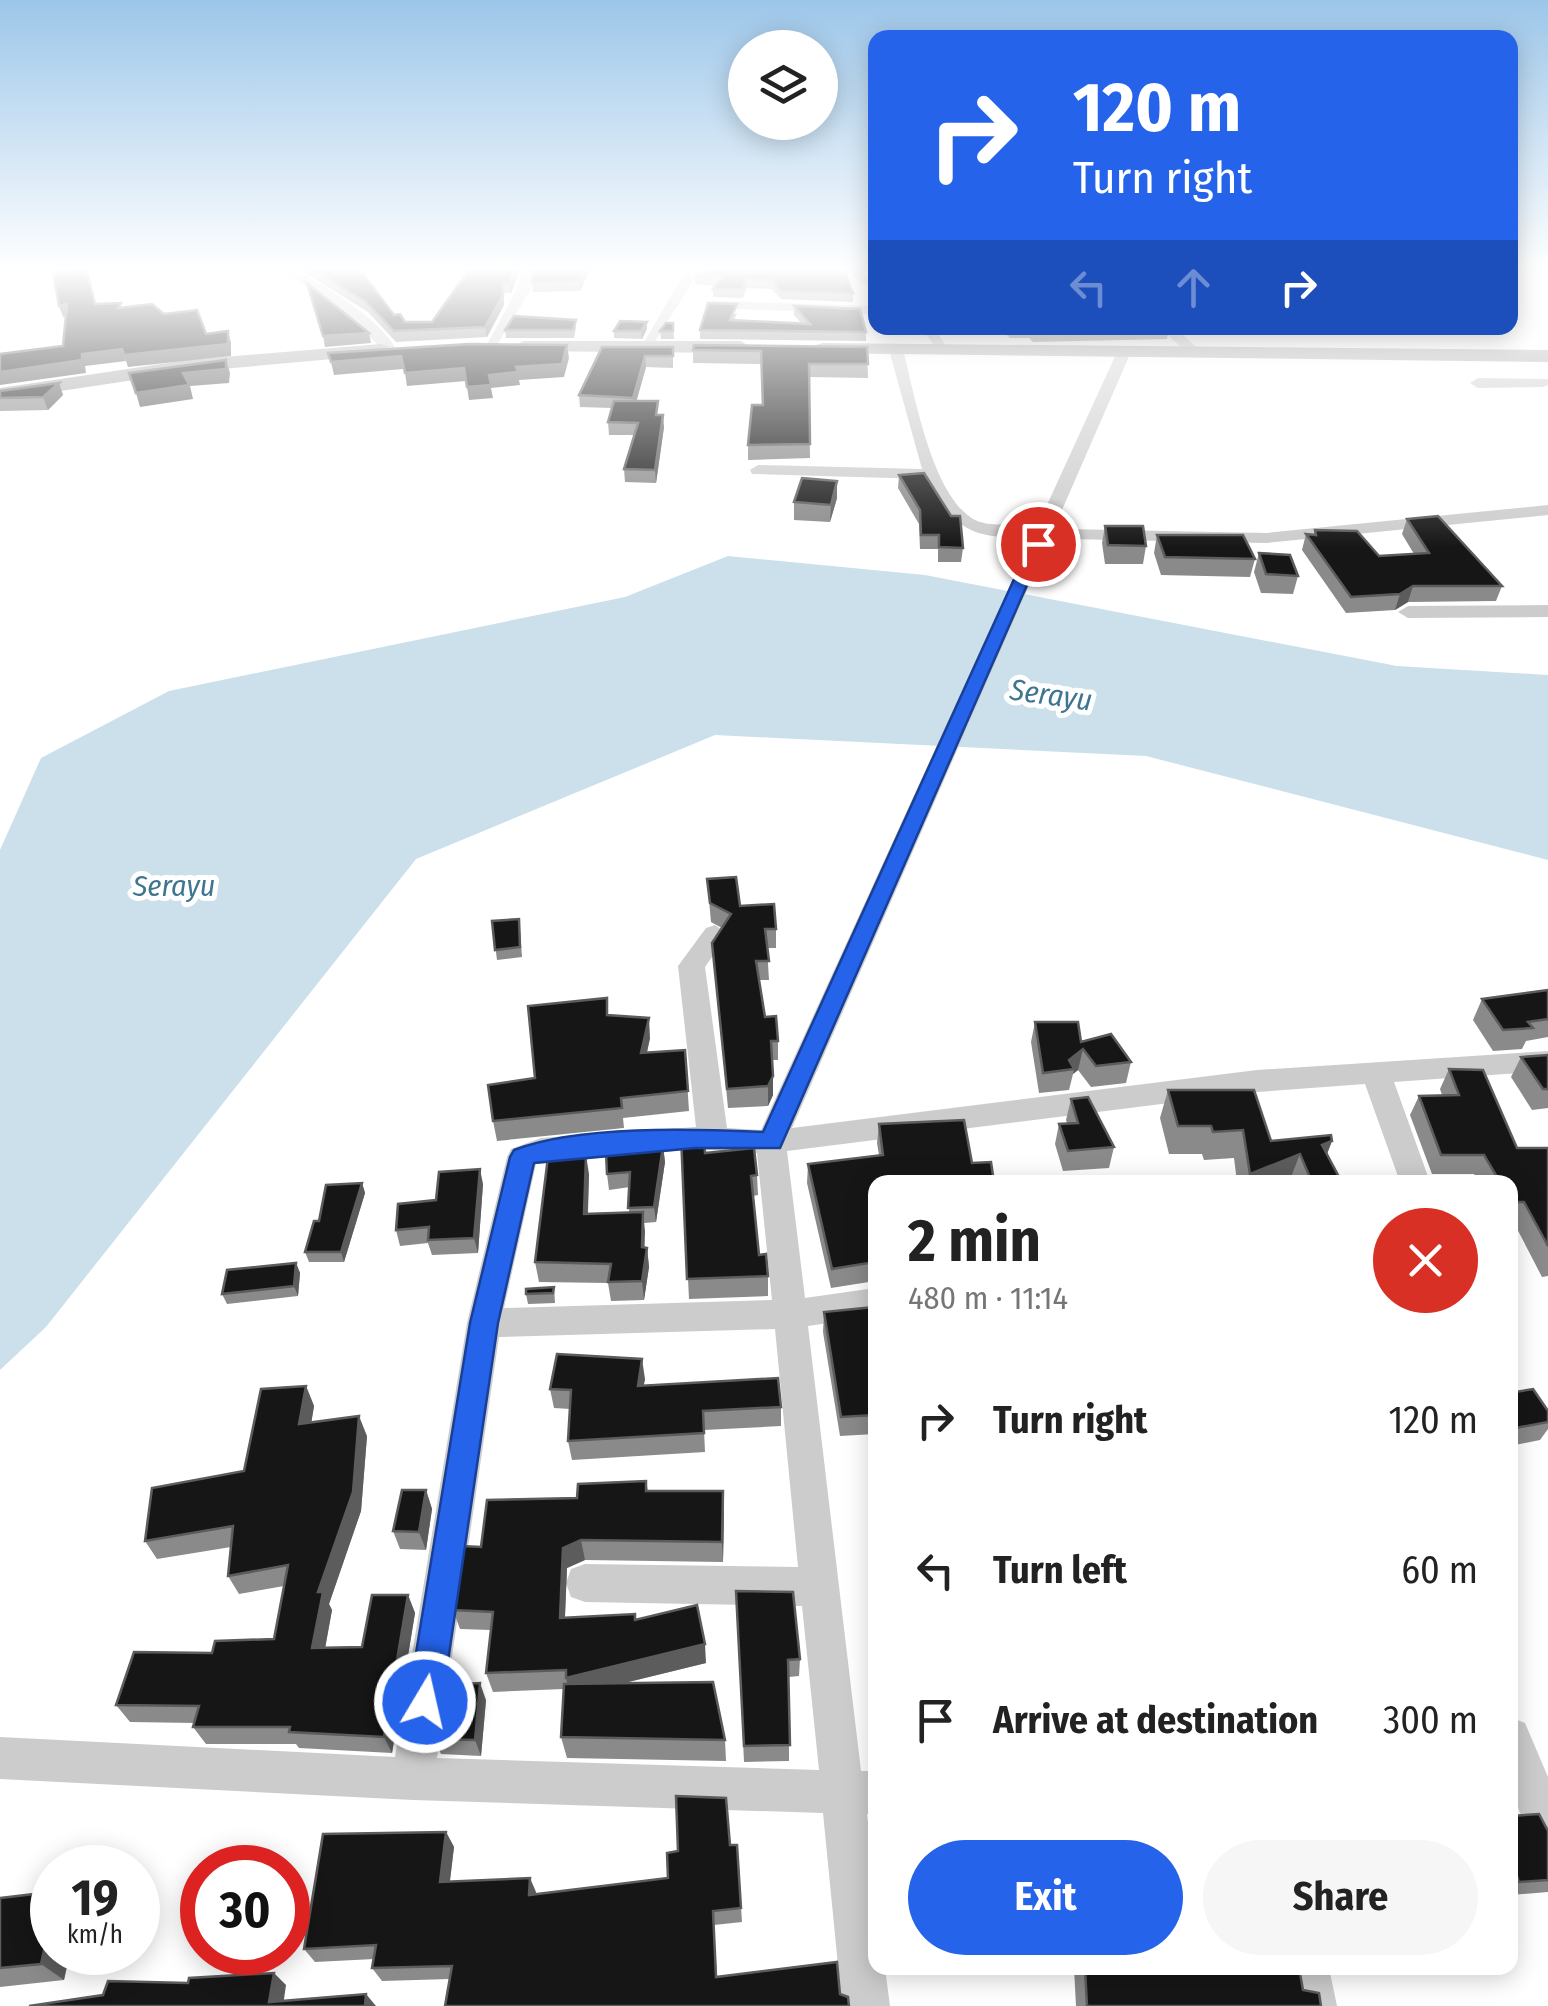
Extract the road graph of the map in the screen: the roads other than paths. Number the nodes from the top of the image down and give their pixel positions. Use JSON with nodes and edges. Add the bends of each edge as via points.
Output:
{"nodes":[{"id":1,"x":305,"y":361,"type":"edge"},
{"id":2,"x":899,"y":361,"type":"edge"},
{"id":3,"x":1120,"y":361,"type":"edge"},
{"id":4,"x":1519,"y":361,"type":"edge"},
{"id":5,"x":1478,"y":383,"type":"dead end"},
{"id":6,"x":1546,"y":384,"type":"edge"},
{"id":7,"x":0,"y":394,"type":"edge"},
{"id":8,"x":758,"y":470,"type":"dead end"},
{"id":9,"x":929,"y":474,"type":"junction"},
{"id":10,"x":1548,"y":510,"type":"edge"},
{"id":11,"x":1523,"y":512,"type":"junction"},
{"id":12,"x":1438,"y":521,"type":"junction"},
{"id":13,"x":1028,"y":530,"type":"dead end"},
{"id":14,"x":1066,"y":534,"type":"dead end"},
{"id":15,"x":1546,"y":536,"type":"dead end"},
{"id":16,"x":1462,"y":546,"type":"edge"},
{"id":17,"x":1498,"y":585,"type":"edge"},
{"id":18,"x":1522,"y":611,"type":"junction"},
{"id":19,"x":1408,"y":612,"type":"dead end"},
{"id":20,"x":1548,"y":612,"type":"edge"},
{"id":21,"x":715,"y":934,"type":"edge"},
{"id":22,"x":1548,"y":1061,"type":"edge"},
{"id":23,"x":1376,"y":1073,"type":"junction"},
{"id":24,"x":713,"y":1139,"type":"junction"},
{"id":25,"x":771,"y":1142,"type":"junction"},
{"id":26,"x":1412,"y":1175,"type":"edge"},
{"id":27,"x":868,"y":1303,"type":"edge"},
{"id":28,"x":789,"y":1314,"type":"junction"},
{"id":29,"x":484,"y":1323,"type":"junction"},
{"id":30,"x":584,"y":1583,"type":"dead end"},
{"id":31,"x":820,"y":1587,"type":"junction"},
{"id":32,"x":0,"y":1758,"type":"edge"},
{"id":33,"x":1518,"y":1759,"type":"edge"},
{"id":34,"x":413,"y":1779,"type":"junction"},
{"id":35,"x":859,"y":1793,"type":"edge"},
{"id":36,"x":1536,"y":1806,"type":"edge"},
{"id":37,"x":1307,"y":1975,"type":"edge"},
{"id":38,"x":866,"y":2006,"type":"edge"},
{"id":39,"x":1314,"y":2006,"type":"edge"}],
"edges":[{"from":1,"to":7,"type":"main road"},
{"from":2,"to":9,"type":"street"},
{"from":3,"to":25,"type":"street"},
{"from":4,"to":6,"type":"street"},
{"from":5,"to":6,"type":"street"},
{"from":8,"to":9,"type":"street"},
{"from":9,"to":13,"type":"street","via":[[949,507],[971,526]]},
{"from":10,"to":11,"type":"street"},
{"from":11,"to":12,"type":"street"},
{"from":11,"to":15,"type":"street"},
{"from":12,"to":14,"type":"street","via":[[1266,538]]},
{"from":12,"to":16,"type":"street"},
{"from":17,"to":18,"type":"street"},
{"from":18,"to":19,"type":"street"},
{"from":18,"to":20,"type":"street"},
{"from":21,"to":24,"type":"street","via":[[692,966]]},
{"from":22,"to":23,"type":"street"},
{"from":23,"to":25,"type":"street","via":[[1257,1081]]},
{"from":23,"to":26,"type":"street"},
{"from":24,"to":25,"type":"street"},
{"from":24,"to":29,"type":"street","via":[[541,1150],[522,1157]]},
{"from":25,"to":28,"type":"street"},
{"from":27,"to":28,"type":"street"},
{"from":28,"to":29,"type":"street"},
{"from":28,"to":31,"type":"street"},
{"from":29,"to":34,"type":"street"},
{"from":30,"to":31,"type":"street"},
{"from":31,"to":35,"type":"street"},
{"from":32,"to":34,"type":"street"},
{"from":33,"to":36,"type":"street"},
{"from":34,"to":35,"type":"street"},
{"from":35,"to":38,"type":"street"},
{"from":37,"to":39,"type":"street"}]}
